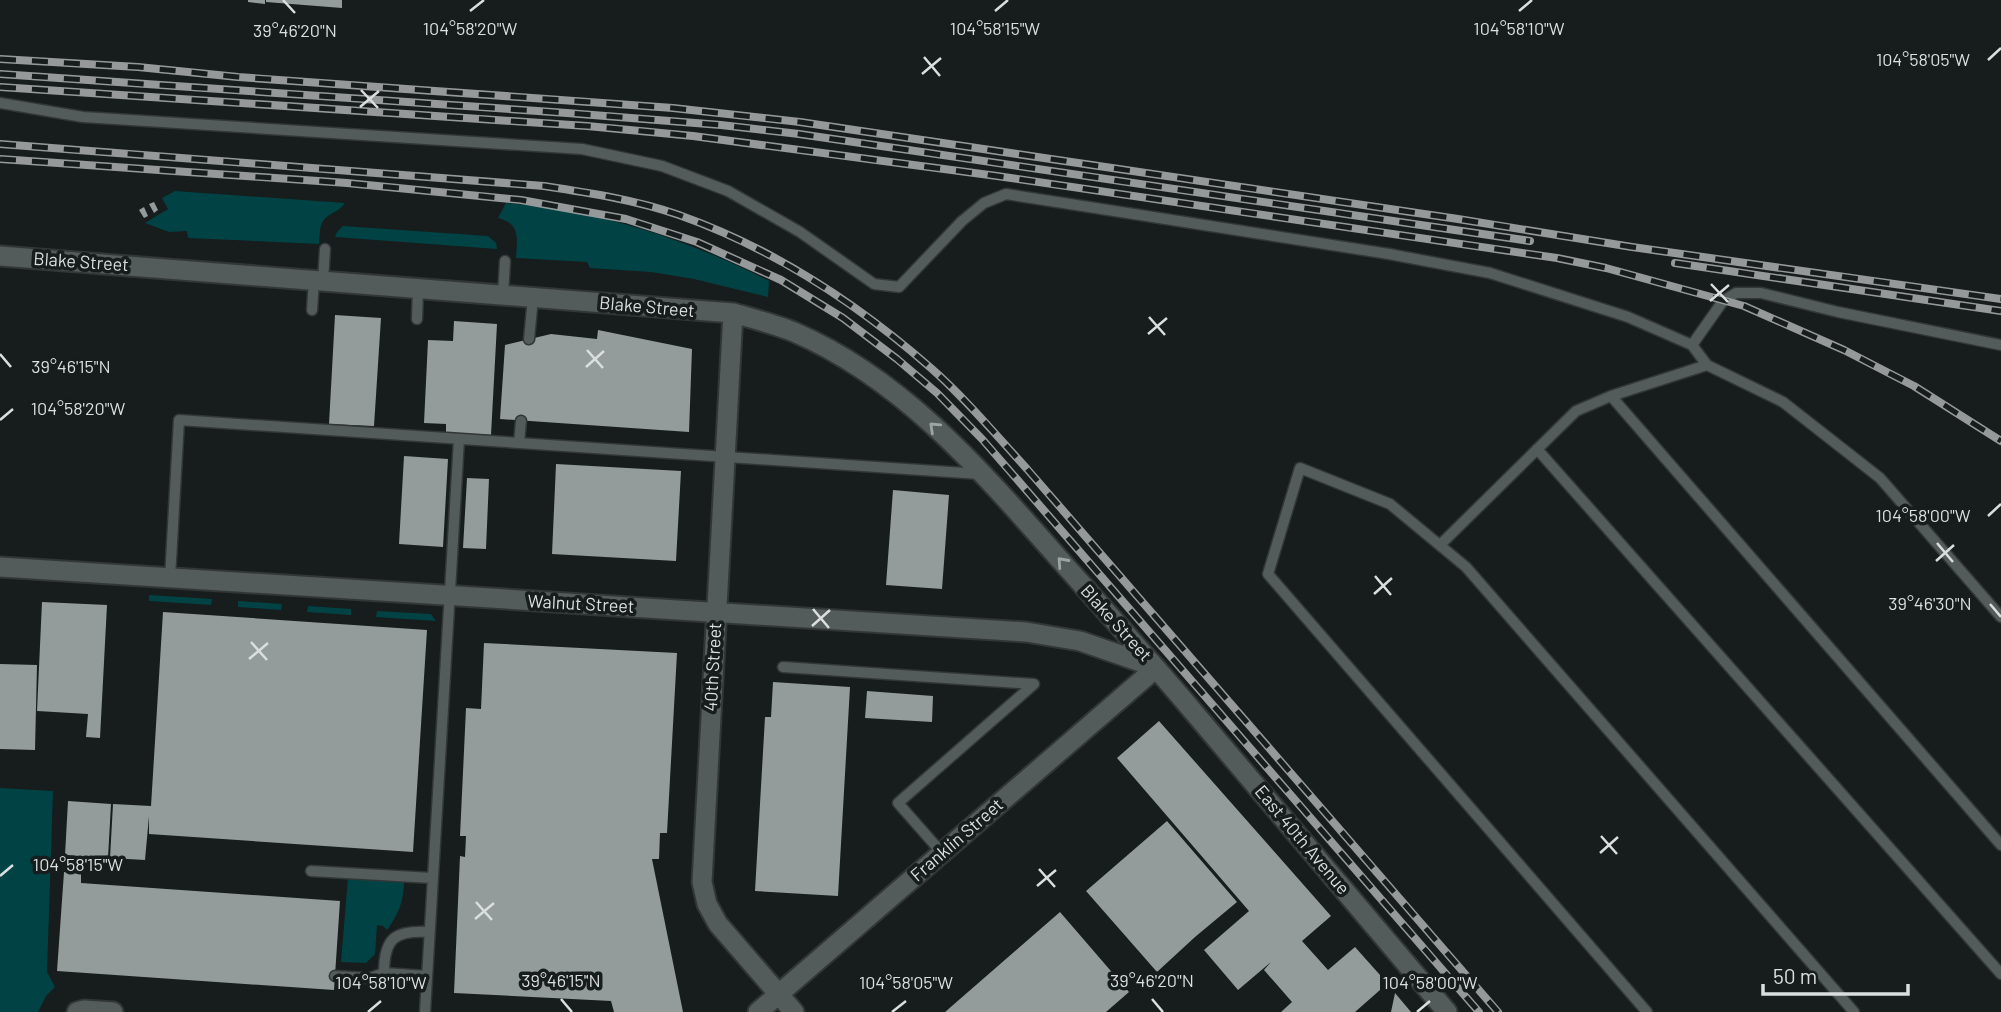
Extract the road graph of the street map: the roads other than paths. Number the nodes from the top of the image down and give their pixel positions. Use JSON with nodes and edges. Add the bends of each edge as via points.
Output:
{"nodes":[{"id":1,"x":0,"y":103,"type":"edge"},
{"id":2,"x":325,"y":249,"type":"dead end"},
{"id":3,"x":0,"y":256,"type":"edge"},
{"id":4,"x":505,"y":261,"type":"dead end"},
{"id":5,"x":319,"y":280,"type":"junction"},
{"id":6,"x":418,"y":288,"type":"junction"},
{"id":7,"x":503,"y":295,"type":"junction"},
{"id":8,"x":533,"y":298,"type":"junction"},
{"id":9,"x":313,"y":310,"type":"dead end"},
{"id":10,"x":733,"y":313,"type":"junction"},
{"id":11,"x":417,"y":319,"type":"dead end"},
{"id":12,"x":529,"y":339,"type":"dead end"},
{"id":13,"x":1692,"y":345,"type":"junction"},
{"id":14,"x":2001,"y":345,"type":"edge"},
{"id":15,"x":1707,"y":365,"type":"junction"},
{"id":16,"x":1611,"y":396,"type":"junction"},
{"id":17,"x":521,"y":421,"type":"dead end"},
{"id":18,"x":459,"y":439,"type":"junction"},
{"id":19,"x":519,"y":443,"type":"junction"},
{"id":20,"x":1537,"y":449,"type":"junction"},
{"id":21,"x":725,"y":457,"type":"junction"},
{"id":22,"x":984,"y":474,"type":"junction"},
{"id":23,"x":1440,"y":545,"type":"junction"},
{"id":24,"x":0,"y":568,"type":"edge"},
{"id":25,"x":170,"y":579,"type":"junction"},
{"id":26,"x":449,"y":596,"type":"junction"},
{"id":27,"x":716,"y":613,"type":"junction"},
{"id":28,"x":2001,"y":617,"type":"edge"},
{"id":29,"x":783,"y":667,"type":"dead end"},
{"id":30,"x":1156,"y":668,"type":"junction"},
{"id":31,"x":2001,"y":845,"type":"edge"},
{"id":32,"x":942,"y":853,"type":"junction"},
{"id":33,"x":311,"y":872,"type":"dead end"},
{"id":34,"x":432,"y":878,"type":"junction"},
{"id":35,"x":429,"y":932,"type":"junction"},
{"id":36,"x":384,"y":973,"type":"junction"},
{"id":37,"x":2001,"y":974,"type":"edge"},
{"id":38,"x":335,"y":976,"type":"dead end"},
{"id":39,"x":427,"y":976,"type":"junction"},
{"id":40,"x":778,"y":994,"type":"junction"},
{"id":41,"x":78,"y":1012,"type":"edge"},
{"id":42,"x":113,"y":1012,"type":"edge"},
{"id":43,"x":425,"y":1012,"type":"edge"},
{"id":44,"x":758,"y":1012,"type":"edge"},
{"id":45,"x":794,"y":1012,"type":"edge"},
{"id":46,"x":1447,"y":1012,"type":"edge"},
{"id":47,"x":1647,"y":1012,"type":"edge"},
{"id":48,"x":1854,"y":1012,"type":"edge"}],
"edges":[{"from":1,"to":13,"type":"lane","via":[[83,117],[582,149],[662,166],[728,191],[800,232],[874,284],[899,287],[962,221],[984,203],[1006,194],[1490,273],[1628,317]]},
{"from":2,"to":5,"type":"lane"},
{"from":3,"to":5,"type":"street","name":"Blake Street"},
{"from":4,"to":7,"type":"lane"},
{"from":5,"to":6,"type":"street","name":"Blake Street"},
{"from":5,"to":9,"type":"lane"},
{"from":6,"to":7,"type":"street","name":"Blake Street"},
{"from":6,"to":11,"type":"lane"},
{"from":7,"to":8,"type":"street","name":"Blake Street"},
{"from":8,"to":10,"type":"street","name":"Blake Street"},
{"from":8,"to":12,"type":"lane"},
{"from":10,"to":21,"type":"street","name":"40th Street"},
{"from":22,"to":10,"type":"street","name":"Blake Street","one_way":true,"via":[[906,402],[859,368],[794,332]]},
{"from":13,"to":14,"type":"lane","via":[[1723,301],[1736,293],[1761,293]]},
{"from":13,"to":15,"type":"lane"},
{"from":15,"to":16,"type":"lane"},
{"from":15,"to":28,"type":"lane","via":[[1783,402],[1880,478]]},
{"from":16,"to":20,"type":"lane","via":[[1576,411]]},
{"from":16,"to":31,"type":"lane"},
{"from":17,"to":19,"type":"lane"},
{"from":18,"to":19,"type":"lane"},
{"from":18,"to":25,"type":"lane","via":[[179,420]]},
{"from":18,"to":26,"type":"lane"},
{"from":19,"to":21,"type":"lane"},
{"from":20,"to":23,"type":"lane"},
{"from":20,"to":37,"type":"lane"},
{"from":21,"to":22,"type":"lane"},
{"from":21,"to":27,"type":"street","name":"40th Street"},
{"from":30,"to":22,"type":"street","name":"Blake Street","one_way":true},
{"from":23,"to":47,"type":"lane","via":[[1390,504],[1300,468],[1268,573]]},
{"from":23,"to":48,"type":"lane","via":[[1466,567]]},
{"from":24,"to":25,"type":"street","name":"Walnut Street"},
{"from":25,"to":26,"type":"street","name":"Walnut Street"},
{"from":26,"to":27,"type":"street","name":"Walnut Street"},
{"from":26,"to":34,"type":"lane"},
{"from":27,"to":30,"type":"street","name":"Walnut Street","via":[[1026,632],[1080,640]]},
{"from":27,"to":40,"type":"street","name":"40th Street","via":[[702,882],[718,924]]},
{"from":29,"to":32,"type":"lane","via":[[1034,684],[898,803]]},
{"from":30,"to":32,"type":"street","name":"Franklin Street"},
{"from":30,"to":46,"type":"street","name":"East 40th Avenue"},
{"from":32,"to":40,"type":"street","name":"Franklin Street"},
{"from":33,"to":34,"type":"lane"},
{"from":34,"to":35,"type":"lane"},
{"from":35,"to":36,"type":"lane","via":[[401,934],[389,942]]},
{"from":35,"to":39,"type":"lane"},
{"from":36,"to":38,"type":"lane","via":[[370,978]]},
{"from":36,"to":39,"type":"lane"},
{"from":39,"to":43,"type":"lane"},
{"from":40,"to":44,"type":"street","name":"Franklin Street"},
{"from":40,"to":45,"type":"street","name":"40th Street"},
{"from":41,"to":42,"type":"street"}]}
